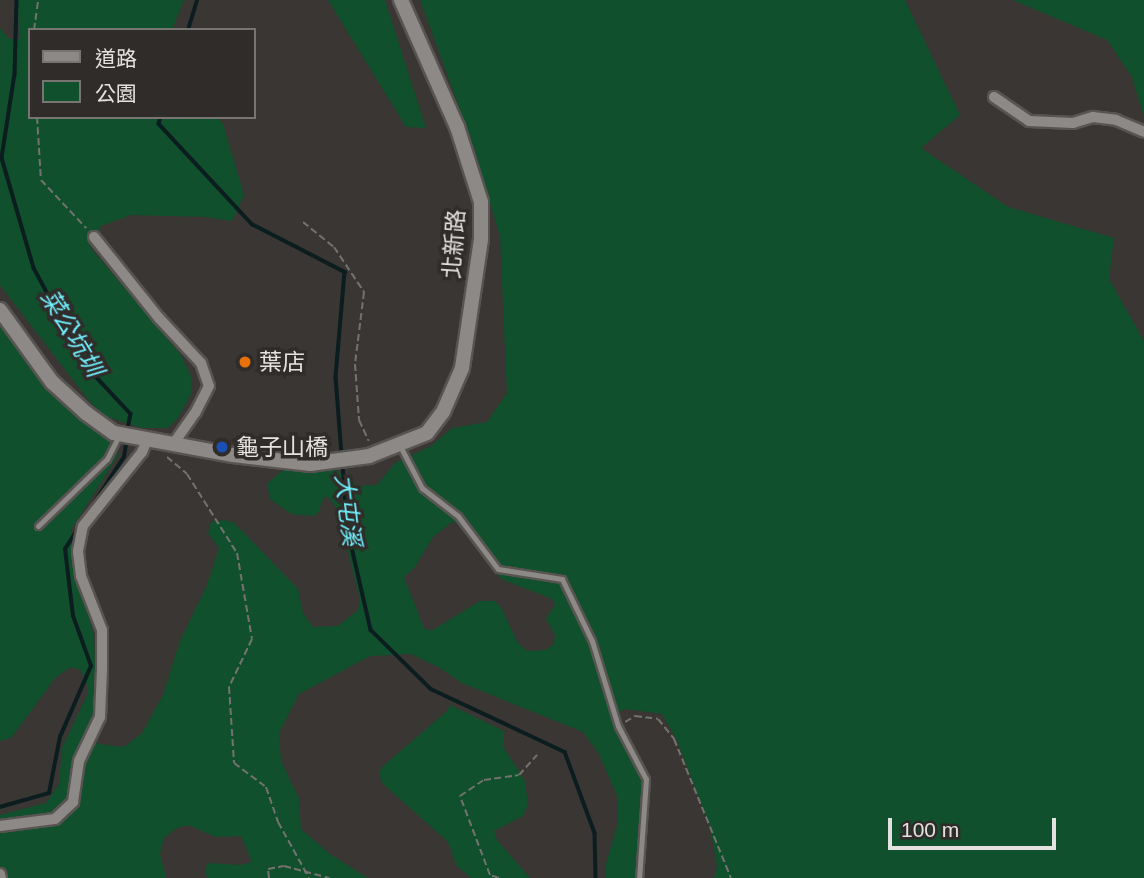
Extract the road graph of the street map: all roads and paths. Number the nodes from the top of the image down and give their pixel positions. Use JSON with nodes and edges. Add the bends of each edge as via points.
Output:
{"nodes":[{"id":1,"x":38,"y":0,"type":"edge"},
{"id":2,"x":401,"y":0,"type":"edge"},
{"id":3,"x":34,"y":28,"type":"edge"},
{"id":4,"x":994,"y":97,"type":"dead end"},
{"id":5,"x":37,"y":119,"type":"edge"},
{"id":6,"x":1144,"y":132,"type":"edge"},
{"id":7,"x":303,"y":222,"type":"dead end"},
{"id":8,"x":94,"y":237,"type":"joint"},
{"id":9,"x":0,"y":310,"type":"edge"},
{"id":10,"x":118,"y":434,"type":"junction"},
{"id":11,"x":147,"y":440,"type":"junction"},
{"id":12,"x":380,"y":440,"type":"dead end"},
{"id":13,"x":399,"y":444,"type":"junction"},
{"id":14,"x":173,"y":445,"type":"junction"},
{"id":15,"x":38,"y":526,"type":"dead end"},
{"id":16,"x":618,"y":726,"type":"junction"},
{"id":17,"x":537,"y":755,"type":"dead end"},
{"id":18,"x":0,"y":826,"type":"edge"},
{"id":19,"x":269,"y":878,"type":"edge"},
{"id":20,"x":309,"y":878,"type":"edge"},
{"id":21,"x":329,"y":878,"type":"edge"},
{"id":22,"x":499,"y":878,"type":"edge"},
{"id":23,"x":639,"y":878,"type":"edge"},
{"id":24,"x":731,"y":878,"type":"edge"}],
"edges":[{"from":1,"to":3,"type":"path"},
{"from":2,"to":13,"type":"main road","name":"北新路","via":[[457,127],[481,202],[481,239],[462,368],[443,412],[427,433]]},
{"from":4,"to":6,"type":"street","via":[[1029,121],[1073,123],[1093,117],[1116,120]]},
{"from":5,"to":8,"type":"path","via":[[41,180]]},
{"from":7,"to":12,"type":"path","via":[[334,247],[364,292],[355,364],[359,420],[369,441]]},
{"from":8,"to":14,"type":"street","via":[[201,362],[209,386]]},
{"from":9,"to":10,"type":"main road","via":[[52,382]]},
{"from":10,"to":11,"type":"main road"},
{"from":10,"to":15,"type":"lane","via":[[107,459]]},
{"from":11,"to":14,"type":"main road"},
{"from":11,"to":18,"type":"street","via":[[83,526],[78,551],[81,576],[102,630],[102,669],[100,717],[79,761],[73,802],[55,819]]},
{"from":11,"to":20,"type":"path","via":[[187,474],[237,553],[252,639],[229,687],[234,763],[266,787],[278,822]]},
{"from":13,"to":14,"type":"main road","name":"北新路","via":[[369,456],[310,464]]},
{"from":13,"to":16,"type":"lane","via":[[422,488],[458,516],[498,569],[562,579],[592,641]]},
{"from":16,"to":23,"type":"lane","via":[[646,779]]},
{"from":16,"to":24,"type":"path","via":[[635,716],[658,719],[674,739]]},
{"from":17,"to":22,"type":"path","via":[[519,775],[484,780],[460,796],[490,875]]},
{"from":19,"to":21,"type":"path","via":[[268,869],[284,866]]}]}
